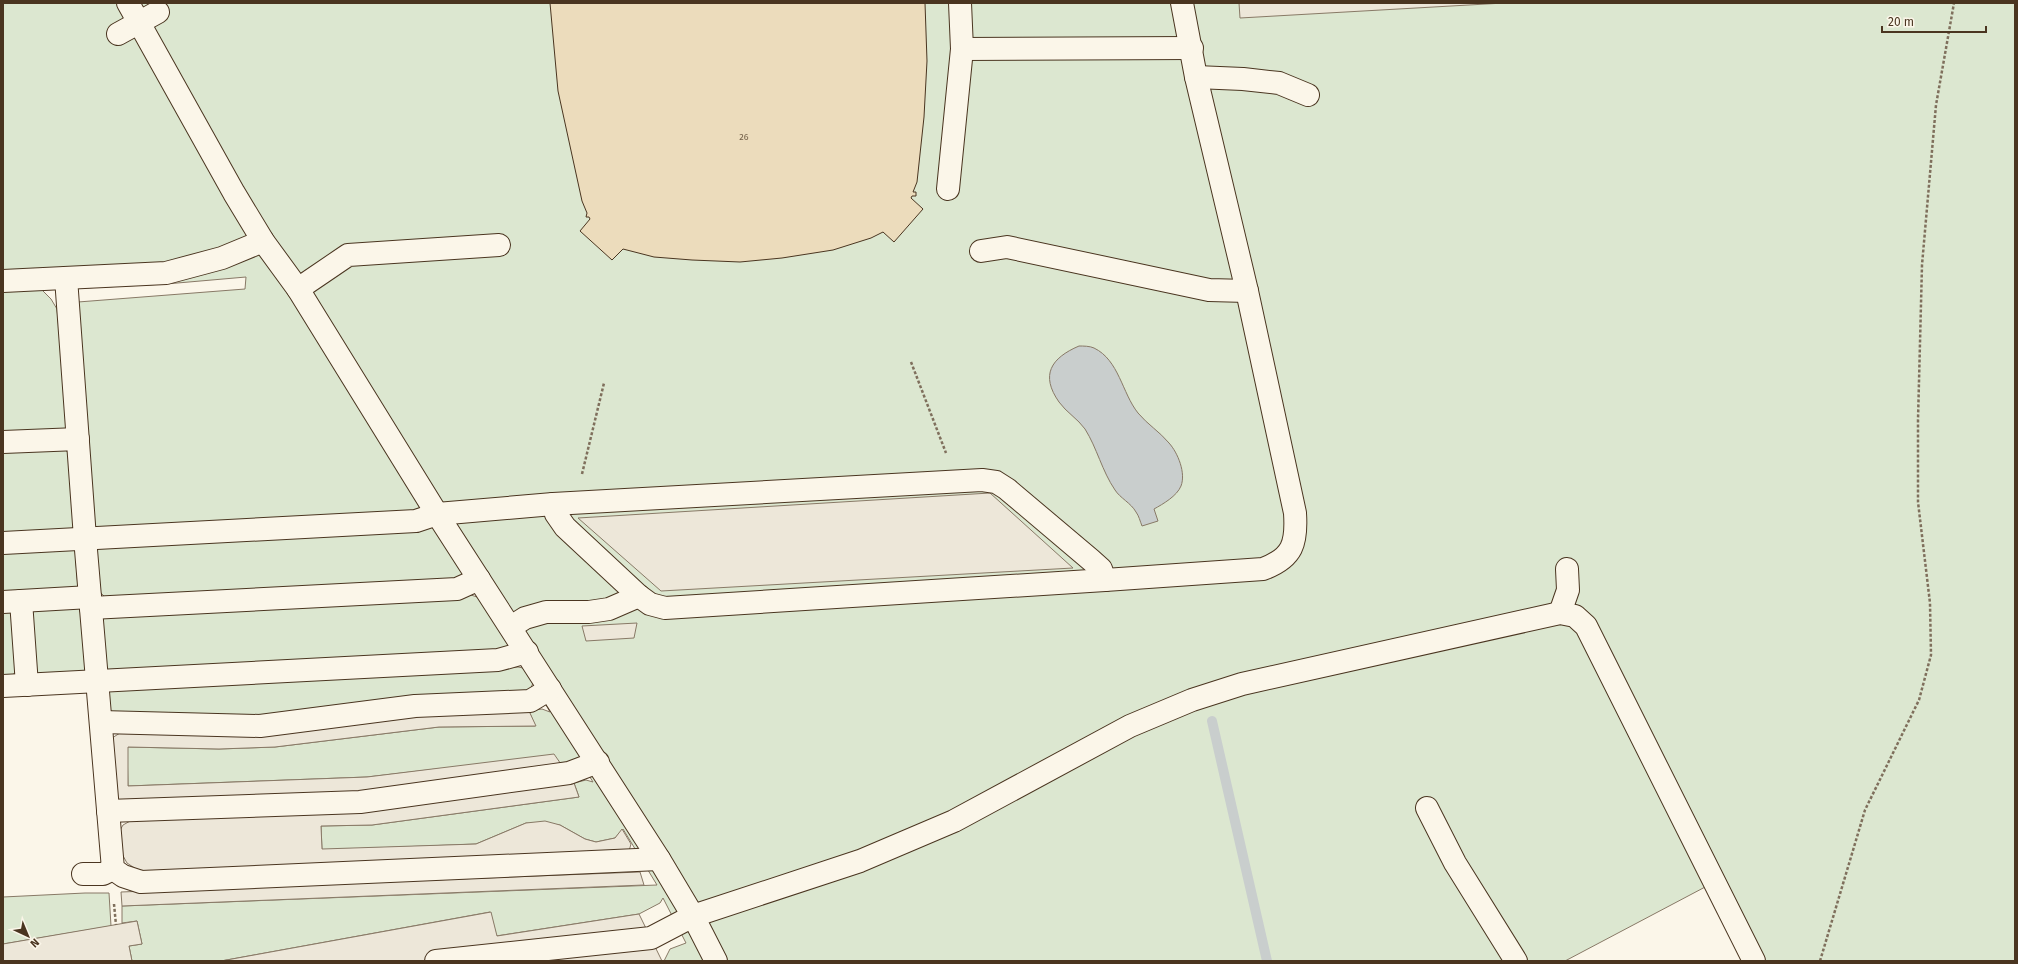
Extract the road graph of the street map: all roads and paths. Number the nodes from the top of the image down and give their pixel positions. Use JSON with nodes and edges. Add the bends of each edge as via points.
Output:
{"nodes":[{"id":1,"x":128,"y":3,"type":"edge"},
{"id":2,"x":960,"y":3,"type":"edge"},
{"id":3,"x":1182,"y":3,"type":"edge"},
{"id":4,"x":1954,"y":3,"type":"edge"},
{"id":5,"x":158,"y":12,"type":"dead end"},
{"id":6,"x":139,"y":22,"type":"junction"},
{"id":7,"x":118,"y":34,"type":"dead end"},
{"id":8,"x":962,"y":48,"type":"junction"},
{"id":9,"x":1192,"y":48,"type":"junction"},
{"id":10,"x":1196,"y":77,"type":"junction"},
{"id":11,"x":1308,"y":95,"type":"dead end"},
{"id":12,"x":948,"y":189,"type":"dead end"},
{"id":13,"x":263,"y":241,"type":"junction"},
{"id":14,"x":499,"y":245,"type":"dead end"},
{"id":15,"x":981,"y":250,"type":"dead end"},
{"id":16,"x":66,"y":278,"type":"junction"},
{"id":17,"x":3,"y":281,"type":"edge"},
{"id":18,"x":298,"y":289,"type":"junction"},
{"id":19,"x":1247,"y":291,"type":"junction"},
{"id":20,"x":911,"y":362,"type":"dead end"},
{"id":21,"x":604,"y":383,"type":"dead end"},
{"id":22,"x":78,"y":438,"type":"junction"},
{"id":23,"x":3,"y":442,"type":"edge"},
{"id":24,"x":947,"y":456,"type":"dead end"},
{"id":25,"x":582,"y":476,"type":"dead end"},
{"id":26,"x":553,"y":504,"type":"junction"},
{"id":27,"x":437,"y":514,"type":"junction"},
{"id":28,"x":85,"y":538,"type":"junction"},
{"id":29,"x":3,"y":543,"type":"edge"},
{"id":30,"x":1566,"y":569,"type":"dead end"},
{"id":31,"x":479,"y":579,"type":"junction"},
{"id":32,"x":1105,"y":580,"type":"junction"},
{"id":33,"x":639,"y":596,"type":"junction"},
{"id":34,"x":12,"y":601,"type":"edge"},
{"id":35,"x":90,"y":603,"type":"junction"},
{"id":36,"x":1560,"y":613,"type":"junction"},
{"id":37,"x":510,"y":627,"type":"junction"},
{"id":38,"x":527,"y":652,"type":"junction"},
{"id":39,"x":97,"y":681,"type":"junction"},
{"id":40,"x":27,"y":685,"type":"junction"},
{"id":41,"x":3,"y":686,"type":"edge"},
{"id":42,"x":550,"y":689,"type":"junction"},
{"id":43,"x":101,"y":722,"type":"junction"},
{"id":44,"x":598,"y":762,"type":"junction"},
{"id":45,"x":1427,"y":808,"type":"dead end"},
{"id":46,"x":108,"y":811,"type":"junction"},
{"id":47,"x":659,"y":859,"type":"junction"},
{"id":48,"x":113,"y":869,"type":"junction"},
{"id":49,"x":83,"y":874,"type":"dead end"},
{"id":50,"x":693,"y":916,"type":"junction"},
{"id":51,"x":436,"y":961,"type":"edge"},
{"id":52,"x":716,"y":961,"type":"edge"},
{"id":53,"x":1516,"y":961,"type":"edge"},
{"id":54,"x":1754,"y":961,"type":"edge"},
{"id":55,"x":1820,"y":961,"type":"edge"}],
"edges":[{"from":1,"to":6,"type":"lane"},
{"from":2,"to":8,"type":"lane"},
{"from":3,"to":9,"type":"lane"},
{"from":4,"to":55,"type":"path","via":[[1936,105],[1922,265],[1918,502],[1930,603],[1931,655],[1919,700],[1865,810]]},
{"from":5,"to":6,"type":"lane"},
{"from":6,"to":7,"type":"lane"},
{"from":6,"to":13,"type":"lane"},
{"from":8,"to":9,"type":"lane"},
{"from":8,"to":12,"type":"lane"},
{"from":9,"to":10,"type":"lane"},
{"from":10,"to":11,"type":"lane","via":[[1279,83]]},
{"from":10,"to":19,"type":"lane"},
{"from":13,"to":16,"type":"lane","via":[[222,258],[166,273]]},
{"from":13,"to":18,"type":"lane"},
{"from":14,"to":18,"type":"lane","via":[[348,255]]},
{"from":15,"to":19,"type":"lane","via":[[1007,247],[1209,290]]},
{"from":16,"to":17,"type":"lane"},
{"from":16,"to":22,"type":"lane"},
{"from":18,"to":27,"type":"lane"},
{"from":19,"to":32,"type":"lane","via":[[1295,513],[1296,538],[1291,549],[1285,558],[1263,569]]},
{"from":20,"to":24,"type":"path"},
{"from":21,"to":25,"type":"path"},
{"from":22,"to":23,"type":"lane"},
{"from":22,"to":28,"type":"lane"},
{"from":26,"to":27,"type":"lane"},
{"from":26,"to":32,"type":"lane","via":[[982,480],[996,482],[1007,489],[1091,560],[1100,569]]},
{"from":26,"to":33,"type":"lane","via":[[565,527]]},
{"from":27,"to":28,"type":"lane","via":[[416,521]]},
{"from":27,"to":31,"type":"lane"},
{"from":28,"to":29,"type":"lane"},
{"from":28,"to":35,"type":"lane"},
{"from":30,"to":36,"type":"lane","via":[[1568,590]]},
{"from":31,"to":35,"type":"lane","via":[[457,589]]},
{"from":31,"to":37,"type":"lane"},
{"from":32,"to":33,"type":"lane","via":[[664,608],[650,604]]},
{"from":33,"to":37,"type":"lane","via":[[609,609],[590,612],[546,612],[524,618]]},
{"from":34,"to":35,"type":"lane"},
{"from":34,"to":40,"type":"lane"},
{"from":35,"to":39,"type":"lane"},
{"from":36,"to":50,"type":"lane","via":[[1242,684],[1192,700],[1130,726],[954,821],[860,861]]},
{"from":36,"to":54,"type":"lane","via":[[1575,616],[1586,626]]},
{"from":37,"to":38,"type":"lane"},
{"from":38,"to":39,"type":"lane","via":[[498,660]]},
{"from":38,"to":42,"type":"lane"},
{"from":39,"to":40,"type":"lane"},
{"from":39,"to":43,"type":"lane"},
{"from":40,"to":41,"type":"lane"},
{"from":42,"to":43,"type":"lane","via":[[530,701],[415,706],[260,726]]},
{"from":42,"to":44,"type":"lane"},
{"from":43,"to":46,"type":"lane"},
{"from":44,"to":46,"type":"lane","via":[[569,774],[360,802]]},
{"from":44,"to":47,"type":"lane"},
{"from":45,"to":53,"type":"lane","via":[[1455,863]]},
{"from":46,"to":48,"type":"lane"},
{"from":47,"to":48,"type":"lane","via":[[141,882],[123,876]]},
{"from":47,"to":50,"type":"lane"},
{"from":48,"to":49,"type":"lane","via":[[103,874]]},
{"from":50,"to":51,"type":"lane","via":[[651,938]]},
{"from":50,"to":52,"type":"lane"}]}
